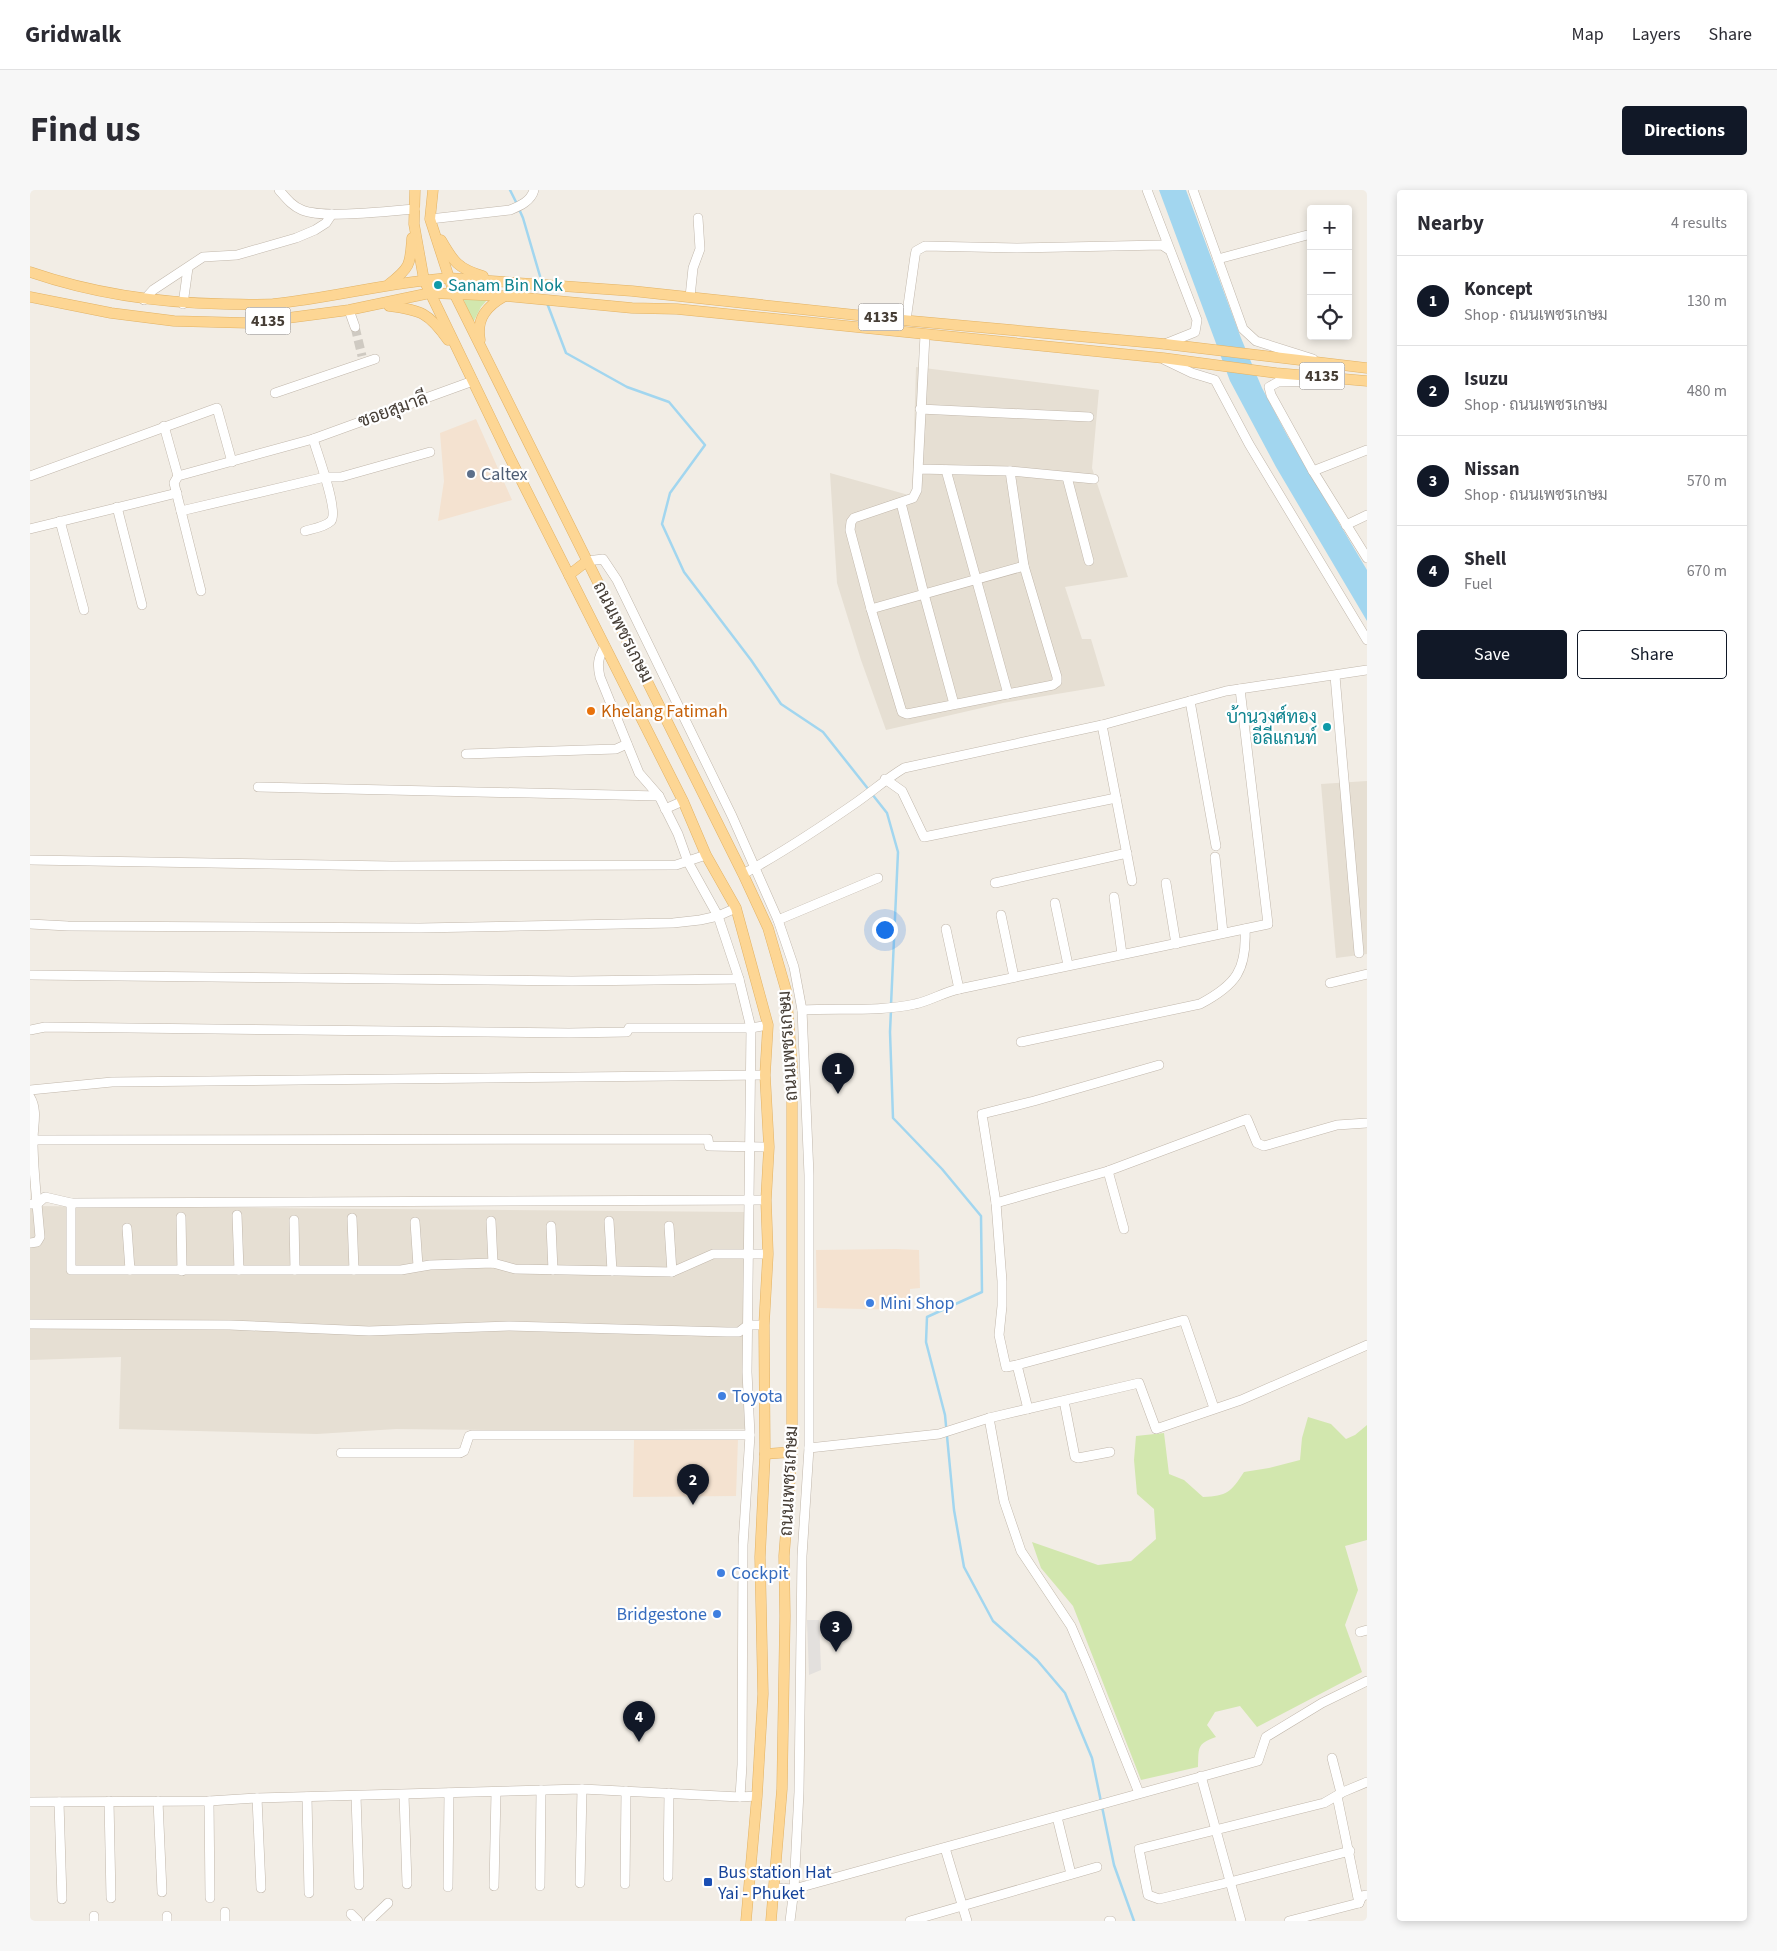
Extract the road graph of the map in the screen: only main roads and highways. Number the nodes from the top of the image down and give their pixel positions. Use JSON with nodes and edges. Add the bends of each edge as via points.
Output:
{"nodes":[{"id":1,"x":415,"y":190,"type":"edge"},
{"id":2,"x":432,"y":190,"type":"edge"},
{"id":3,"x":430,"y":219,"type":"junction"},
{"id":4,"x":414,"y":224,"type":"junction"},
{"id":5,"x":30,"y":272,"type":"edge"},
{"id":6,"x":449,"y":278,"type":"junction"},
{"id":7,"x":424,"y":280,"type":"junction"},
{"id":8,"x":503,"y":282,"type":"junction"},
{"id":9,"x":387,"y":286,"type":"junction"},
{"id":10,"x":430,"y":293,"type":"junction"},
{"id":11,"x":454,"y":293,"type":"junction"},
{"id":12,"x":505,"y":296,"type":"junction"},
{"id":13,"x":30,"y":297,"type":"edge"},
{"id":14,"x":380,"y":304,"type":"junction"},
{"id":15,"x":480,"y":346,"type":"junction"},
{"id":16,"x":462,"y":360,"type":"junction"},
{"id":17,"x":1367,"y":368,"type":"edge"},
{"id":18,"x":1362,"y":380,"type":"edge"},
{"id":19,"x":587,"y":560,"type":"junction"},
{"id":20,"x":569,"y":575,"type":"junction"},
{"id":21,"x":792,"y":1452,"type":"junction"},
{"id":22,"x":765,"y":1454,"type":"junction"},
{"id":23,"x":746,"y":1921,"type":"edge"},
{"id":24,"x":771,"y":1921,"type":"edge"}],
"edges":[{"from":1,"to":4,"type":"main road","name":"ถนนเพชรเกษม"},
{"from":2,"to":3,"type":"main road","name":"ถนนเพชรเกษม"},
{"from":3,"to":6,"type":"main road","name":"ถนนเพชรเกษม"},
{"from":3,"to":8,"type":"main road","via":[[454,261],[470,273]]},
{"from":4,"to":7,"type":"main road","name":"ถนนเพชรเกษม"},
{"from":4,"to":9,"type":"main road","via":[[410,264]]},
{"from":5,"to":9,"type":"main road","number":"4135","via":[[144,300],[183,304],[271,304]]},
{"from":6,"to":7,"type":"main road","number":"4135"},
{"from":6,"to":8,"type":"main road","number":"4135"},
{"from":6,"to":11,"type":"main road","name":"ถนนเพชรเกษม"},
{"from":7,"to":9,"type":"main road","number":"4135"},
{"from":7,"to":10,"type":"main road","name":"ถนนเพชรเกษม"},
{"from":8,"to":17,"type":"main road","number":"4135","via":[[690,297],[1165,344]]},
{"from":10,"to":11,"type":"main road","number":"4135"},
{"from":10,"to":14,"type":"main road","number":"4135"},
{"from":10,"to":16,"type":"main road","name":"ถนนเพชรเกษม"},
{"from":11,"to":12,"type":"main road","number":"4135"},
{"from":11,"to":15,"type":"main road","name":"ถนนเพชรเกษม"},
{"from":12,"to":15,"type":"main road","via":[[482,314]]},
{"from":12,"to":18,"type":"main road","number":"4135","via":[[677,310]]},
{"from":13,"to":14,"type":"main road","number":"4135","via":[[174,321],[249,323]]},
{"from":14,"to":16,"type":"main road","via":[[412,308],[427,315]]},
{"from":15,"to":19,"type":"main road","name":"ถนนเพชรเกษม"},
{"from":16,"to":20,"type":"main road","name":"ถนนเพชรเกษม"},
{"from":19,"to":20,"type":"main road"},
{"from":19,"to":21,"type":"main road","name":"ถนนเพชรเกษม","via":[[768,928],[786,990],[792,1064]]},
{"from":20,"to":22,"type":"main road","name":"ถนนเพชรเกษม","via":[[683,801],[706,855],[736,908],[768,1025],[765,1074],[769,1147],[764,1325]]},
{"from":21,"to":22,"type":"main road"},
{"from":21,"to":24,"type":"main road","name":"ถนนเพชรเกษม","via":[[784,1556],[782,1789]]},
{"from":22,"to":23,"type":"main road","name":"ถนนเพชรเกษม","via":[[760,1557],[763,1694],[758,1796]]}]}
